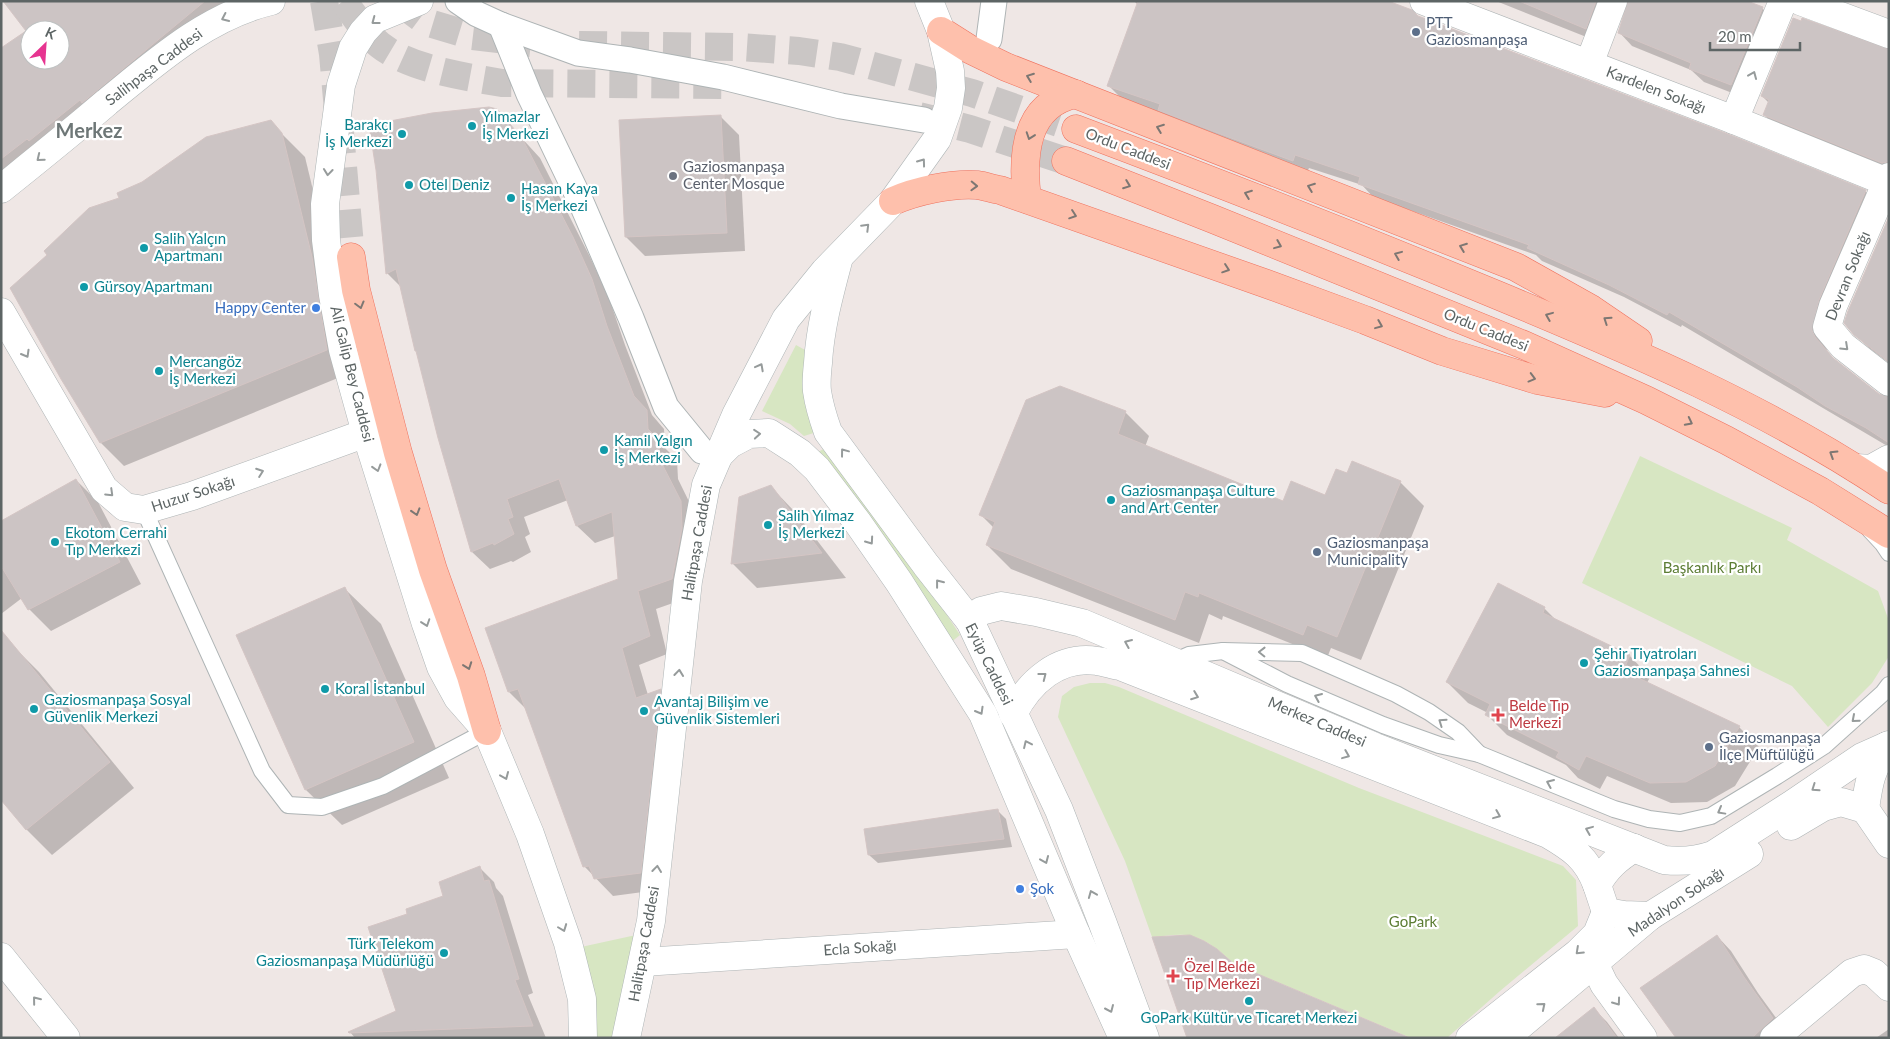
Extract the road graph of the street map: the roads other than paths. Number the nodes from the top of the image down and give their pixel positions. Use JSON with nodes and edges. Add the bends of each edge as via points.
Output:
{"nodes":[{"id":1,"x":271,"y":1,"type":"edge"},
{"id":2,"x":419,"y":1,"type":"edge"},
{"id":3,"x":458,"y":1,"type":"edge"},
{"id":4,"x":910,"y":1,"type":"edge"},
{"id":5,"x":929,"y":1,"type":"edge"},
{"id":6,"x":994,"y":1,"type":"edge"},
{"id":7,"x":1613,"y":1,"type":"edge"},
{"id":8,"x":1783,"y":1,"type":"edge"},
{"id":9,"x":1800,"y":1,"type":"edge"},
{"id":10,"x":1433,"y":3,"type":"edge"},
{"id":11,"x":501,"y":26,"type":"junction"},
{"id":12,"x":941,"y":30,"type":"junction"},
{"id":13,"x":1889,"y":34,"type":"edge"},
{"id":14,"x":989,"y":40,"type":"dead end"},
{"id":15,"x":1589,"y":64,"type":"junction"},
{"id":16,"x":1076,"y":94,"type":"junction"},
{"id":17,"x":924,"y":120,"type":"tunnel mouth"},
{"id":18,"x":1734,"y":120,"type":"junction"},
{"id":19,"x":1076,"y":129,"type":"tunnel mouth"},
{"id":20,"x":1066,"y":161,"type":"tunnel mouth"},
{"id":21,"x":1888,"y":180,"type":"edge"},
{"id":22,"x":1,"y":189,"type":"edge"},
{"id":23,"x":1027,"y":199,"type":"junction"},
{"id":24,"x":893,"y":201,"type":"junction"},
{"id":25,"x":840,"y":254,"type":"junction"},
{"id":26,"x":351,"y":257,"type":"tunnel mouth"},
{"id":27,"x":1,"y":312,"type":"edge"},
{"id":28,"x":1674,"y":371,"type":"junction"},
{"id":29,"x":1889,"y":382,"type":"edge"},
{"id":30,"x":1646,"y":400,"type":"junction"},
{"id":31,"x":366,"y":433,"type":"junction"},
{"id":32,"x":709,"y":455,"type":"junction"},
{"id":33,"x":1889,"y":459,"type":"edge"},
{"id":34,"x":1856,"y":468,"type":"junction"},
{"id":35,"x":1889,"y":490,"type":"edge"},
{"id":36,"x":144,"y":510,"type":"junction"},
{"id":37,"x":1852,"y":510,"type":"junction"},
{"id":38,"x":1889,"y":534,"type":"edge"},
{"id":39,"x":1889,"y":553,"type":"edge"},
{"id":40,"x":970,"y":621,"type":"junction"},
{"id":41,"x":1223,"y":651,"type":"junction"},
{"id":42,"x":1173,"y":662,"type":"junction"},
{"id":43,"x":954,"y":670,"type":"junction"},
{"id":44,"x":1889,"y":685,"type":"edge"},
{"id":45,"x":1013,"y":714,"type":"junction"},
{"id":46,"x":486,"y":731,"type":"junction"},
{"id":47,"x":1824,"y":746,"type":"junction"},
{"id":48,"x":1888,"y":746,"type":"edge"},
{"id":49,"x":1479,"y":754,"type":"junction"},
{"id":50,"x":1839,"y":772,"type":"junction"},
{"id":51,"x":1423,"y":775,"type":"junction"},
{"id":52,"x":1460,"y":789,"type":"junction"},
{"id":53,"x":1865,"y":809,"type":"junction"},
{"id":54,"x":1889,"y":844,"type":"edge"},
{"id":55,"x":1634,"y":848,"type":"junction"},
{"id":56,"x":1664,"y":860,"type":"junction"},
{"id":57,"x":1597,"y":885,"type":"junction"},
{"id":58,"x":1606,"y":912,"type":"junction"},
{"id":59,"x":1650,"y":916,"type":"junction"},
{"id":60,"x":1104,"y":924,"type":"junction"},
{"id":61,"x":1076,"y":934,"type":"junction"},
{"id":62,"x":1,"y":957,"type":"edge"},
{"id":63,"x":643,"y":962,"type":"junction"},
{"id":64,"x":1594,"y":963,"type":"junction"},
{"id":65,"x":1889,"y":988,"type":"edge"},
{"id":66,"x":1492,"y":1034,"type":"edge"},
{"id":67,"x":66,"y":1038,"type":"edge"},
{"id":68,"x":583,"y":1038,"type":"edge"},
{"id":69,"x":626,"y":1038,"type":"edge"},
{"id":70,"x":1123,"y":1038,"type":"edge"},
{"id":71,"x":1145,"y":1038,"type":"edge"},
{"id":72,"x":1643,"y":1038,"type":"edge"},
{"id":73,"x":1774,"y":1038,"type":"edge"}],
"edges":[{"from":1,"to":22,"type":"street","name":"Salihpaşa Caddesi","one_way":true,"via":[[224,17],[188,38]]},
{"from":2,"to":31,"type":"street","name":"Ali Galip Bey Caddesi","one_way":true,"via":[[375,19],[353,48],[341,85],[330,158],[325,204],[332,286],[343,350]]},
{"from":3,"to":11,"type":"street"},
{"from":4,"to":12,"type":"street"},
{"from":5,"to":12,"type":"street","name":"Halitpaşa Caddesi"},
{"from":6,"to":14,"type":"street"},
{"from":7,"to":15,"type":"street"},
{"from":18,"to":8,"type":"street","one_way":true},
{"from":9,"to":13,"type":"street"},
{"from":10,"to":15,"type":"street","name":"Kardelen Sokağı"},
{"from":11,"to":17,"type":"street","via":[[578,53],[723,77],[841,106]]},
{"from":11,"to":32,"type":"street","via":[[529,94],[581,202],[666,407]]},
{"from":16,"to":12,"type":"main road","one_way":true,"via":[[988,60]]},
{"from":24,"to":12,"type":"street","name":"Halitpaşa Caddesi","one_way":true,"via":[[932,149],[946,115],[951,88]]},
{"from":15,"to":18,"type":"street","name":"Kardelen Sokağı"},
{"from":16,"to":23,"type":"main road","one_way":true,"via":[[1054,102],[1043,110],[1036,122],[1025,152]]},
{"from":28,"to":16,"type":"main road","one_way":true,"via":[[1639,341],[1591,309],[1516,268]]},
{"from":18,"to":21,"type":"street","name":"Kardelen Sokağı"},
{"from":28,"to":19,"type":"main road","name":"Ordu Caddesi","one_way":true,"via":[[1266,200]]},
{"from":20,"to":30,"type":"main road","name":"Ordu Caddesi","one_way":true,"via":[[1524,345]]},
{"from":21,"to":29,"type":"street","name":"Devran Sokağı","one_way":true,"via":[[1827,327],[1843,346]]},
{"from":24,"to":23,"type":"main road","one_way":true,"via":[[914,192],[977,185]]},
{"from":23,"to":30,"type":"main road","one_way":true,"via":[[1320,303],[1442,351],[1537,380]]},
{"from":25,"to":24,"type":"street","name":"Halitpaşa Caddesi","one_way":true},
{"from":32,"to":25,"type":"street","name":"Halitpaşa Caddesi","one_way":true,"via":[[736,415],[786,320]]},
{"from":40,"to":25,"type":"street","name":"Eyüp Caddesi","one_way":true,"via":[[828,432],[816,389],[819,342]]},
{"from":26,"to":46,"type":"main road","one_way":true,"via":[[356,290],[398,453]]},
{"from":27,"to":36,"type":"street","name":"Huzur Sokağı","one_way":true,"via":[[104,489],[125,507]]},
{"from":34,"to":28,"type":"main road","name":"Ordu Caddesi","one_way":true,"via":[[1813,441]]},
{"from":30,"to":37,"type":"main road","name":"Ordu Caddesi","one_way":true},
{"from":36,"to":31,"type":"street","name":"Huzur Sokağı","one_way":true,"via":[[192,496]]},
{"from":31,"to":46,"type":"street","name":"Ali Galip Bey Caddesi","one_way":true,"via":[[441,667],[458,698]]},
{"from":32,"to":43,"type":"street","name":"Eyüp Caddesi","one_way":true,"via":[[749,434],[769,433],[800,452],[858,523]]},
{"from":63,"to":32,"type":"street","name":"Halitpaşa Caddesi","one_way":true,"via":[[651,921],[688,581]]},
{"from":33,"to":34,"type":"street","via":[[1871,469]]},
{"from":34,"to":35,"type":"main road","name":"Ordu Caddesi"},
{"from":36,"to":46,"type":"lane","via":[[262,771],[288,805],[322,807],[383,786]]},
{"from":37,"to":38,"type":"main road","name":"Ordu Caddesi"},
{"from":37,"to":39,"type":"lane"},
{"from":42,"to":40,"type":"street","name":"Merkez Caddesi","one_way":true,"via":[[1082,622],[1036,612],[1001,606],[981,611]]},
{"from":40,"to":43,"type":"street"},
{"from":40,"to":45,"type":"street","name":"Eyüp Caddesi"},
{"from":41,"to":42,"type":"lane","via":[[1189,655]]},
{"from":49,"to":41,"type":"lane","one_way":true,"via":[[1439,745],[1383,725],[1287,684]]},
{"from":49,"to":41,"type":"lane","one_way":true,"via":[[1458,732],[1429,712],[1302,653]]},
{"from":42,"to":51,"type":"street","name":"Merkez Caddesi","via":[[1366,743]]},
{"from":43,"to":61,"type":"street","name":"Eyüp Caddesi","one_way":true,"via":[[983,714]]},
{"from":44,"to":47,"type":"lane","one_way":true},
{"from":45,"to":51,"type":"street","name":"Merkez Caddesi","one_way":true,"via":[[1030,686],[1047,672],[1073,661],[1096,660]]},
{"from":60,"to":45,"type":"street","name":"Eyüp Caddesi","one_way":true,"via":[[1059,810]]},
{"from":46,"to":68,"type":"street","one_way":true,"via":[[530,834],[568,943],[582,999]]},
{"from":47,"to":49,"type":"lane","one_way":true,"via":[[1711,816],[1680,823],[1649,819],[1614,809]]},
{"from":47,"to":50,"type":"lane"},
{"from":48,"to":50,"type":"street","name":"Madalyon Sokağı"},
{"from":48,"to":53,"type":"street","via":[[1874,766]]},
{"from":50,"to":56,"type":"street","name":"Madalyon Sokağı","one_way":true,"via":[[1713,855],[1684,862]]},
{"from":51,"to":52,"type":"street","name":"Merkez Caddesi"},
{"from":55,"to":52,"type":"street","name":"Merkez Caddesi","one_way":true},
{"from":52,"to":57,"type":"street","name":"Merkez Caddesi","one_way":true,"via":[[1568,845],[1589,868]]},
{"from":53,"to":54,"type":"street"},
{"from":53,"to":59,"type":"street","name":"Madalyon Sokağı","via":[[1841,802],[1823,807]]},
{"from":55,"to":56,"type":"street","name":"Merkez Caddesi"},
{"from":55,"to":57,"type":"street","via":[[1618,858]]},
{"from":56,"to":59,"type":"street","via":[[1669,872],[1667,889],[1661,904]]},
{"from":57,"to":58,"type":"street"},
{"from":58,"to":59,"type":"street"},
{"from":58,"to":66,"type":"street","name":"Madalyon Sokağı","one_way":true,"via":[[1597,934]]},
{"from":59,"to":64,"type":"street","name":"Madalyon Sokağı"},
{"from":60,"to":61,"type":"street","name":"Ecla Sokağı"},
{"from":60,"to":71,"type":"street","name":"Eyüp Caddesi"},
{"from":61,"to":63,"type":"street","name":"Ecla Sokağı"},
{"from":61,"to":70,"type":"street","name":"Eyüp Caddesi","one_way":true},
{"from":67,"to":62,"type":"street","one_way":true},
{"from":63,"to":69,"type":"street","name":"Halitpaşa Caddesi"},
{"from":66,"to":64,"type":"street","name":"Madalyon Sokağı","one_way":true},
{"from":64,"to":72,"type":"street","one_way":true,"via":[[1604,984]]},
{"from":65,"to":73,"type":"street","via":[[1874,972],[1864,968],[1852,973]]}]}
